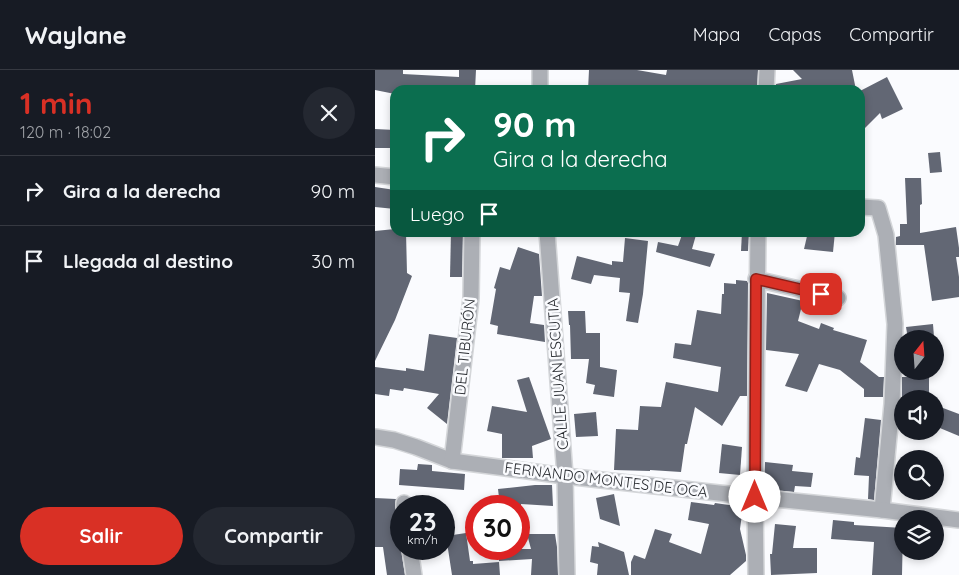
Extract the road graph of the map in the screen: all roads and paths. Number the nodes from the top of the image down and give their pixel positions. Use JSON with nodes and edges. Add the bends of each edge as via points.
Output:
{"nodes":[{"id":1,"x":539,"y":70,"type":"edge"},
{"id":2,"x":767,"y":70,"type":"edge"},
{"id":3,"x":540,"y":85,"type":"edge"},
{"id":4,"x":766,"y":85,"type":"edge"},
{"id":5,"x":375,"y":175,"type":"edge"},
{"id":6,"x":390,"y":176,"type":"edge"},
{"id":7,"x":865,"y":207,"type":"edge"},
{"id":8,"x":472,"y":237,"type":"edge"},
{"id":9,"x":547,"y":237,"type":"edge"},
{"id":10,"x":757,"y":237,"type":"edge"},
{"id":11,"x":756,"y":279,"type":"junction"},
{"id":12,"x":838,"y":298,"type":"dead end"},
{"id":13,"x":375,"y":437,"type":"edge"},
{"id":14,"x":452,"y":461,"type":"junction"},
{"id":15,"x":565,"y":476,"type":"junction"},
{"id":16,"x":755,"y":497,"type":"junction"},
{"id":17,"x":881,"y":510,"type":"junction"},
{"id":18,"x":959,"y":520,"type":"edge"},
{"id":19,"x":412,"y":560,"type":"edge"},
{"id":20,"x":414,"y":575,"type":"edge"},
{"id":21,"x":567,"y":575,"type":"edge"},
{"id":22,"x":756,"y":575,"type":"edge"}],
"edges":[{"from":1,"to":3,"type":"street"},
{"from":2,"to":4,"type":"street"},
{"from":5,"to":6,"type":"street"},
{"from":7,"to":17,"type":"street","via":[[878,208],[886,236],[895,324],[892,404]]},
{"from":8,"to":14,"type":"street","name":"DEL TIBURÓN","via":[[471,298]]},
{"from":9,"to":15,"type":"street","name":"CALLE JUAN ESCUTIA"},
{"from":10,"to":11,"type":"street"},
{"from":11,"to":12,"type":"street"},
{"from":11,"to":16,"type":"street"},
{"from":13,"to":14,"type":"street","name":"FERNANDO MONTES DE OCA"},
{"from":14,"to":15,"type":"street","name":"FERNANDO MONTES DE OCA"},
{"from":15,"to":16,"type":"street","name":"FERNANDO MONTES DE OCA"},
{"from":15,"to":21,"type":"street","name":"CALLE JUAN ESCUTIA"},
{"from":16,"to":17,"type":"street","name":"FERNANDO MONTES DE OCA"},
{"from":16,"to":22,"type":"street"},
{"from":17,"to":18,"type":"street","name":"FERNANDO MONTES DE OCA"},
{"from":19,"to":20,"type":"street"}]}
